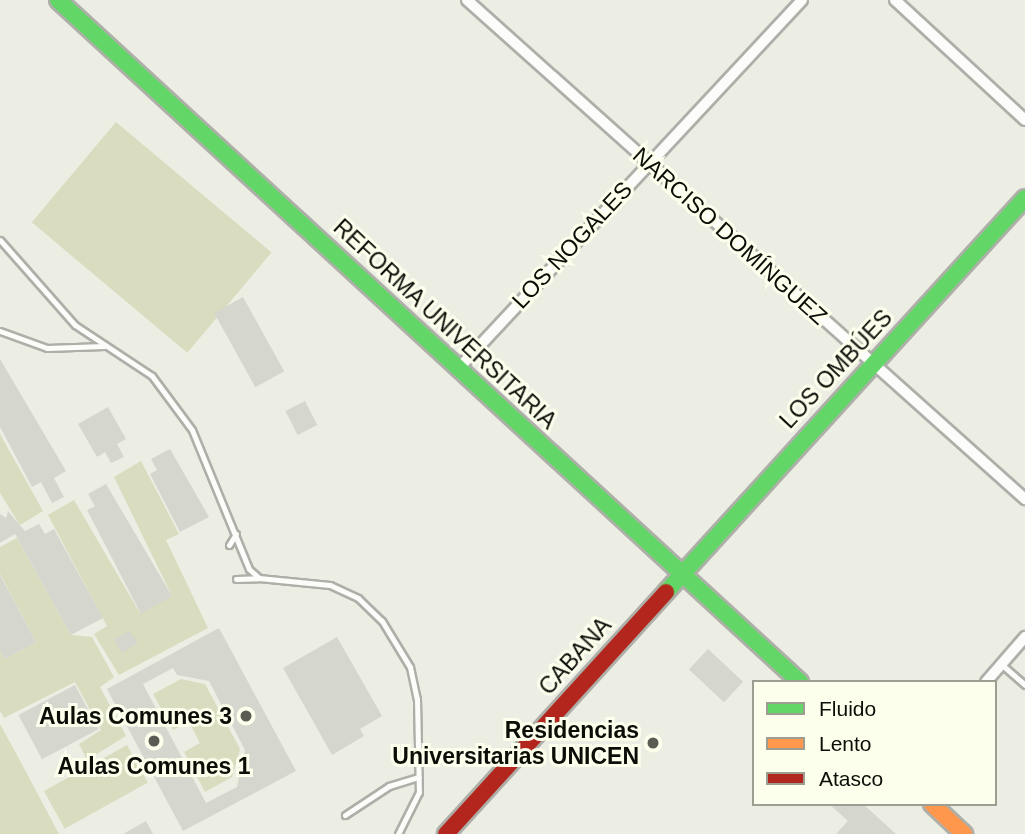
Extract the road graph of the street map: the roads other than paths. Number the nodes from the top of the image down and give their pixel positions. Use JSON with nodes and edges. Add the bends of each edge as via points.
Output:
{"nodes":[{"id":1,"x":58,"y":0,"type":"edge"},
{"id":2,"x":467,"y":0,"type":"edge"},
{"id":3,"x":802,"y":0,"type":"edge"},
{"id":4,"x":895,"y":0,"type":"edge"},
{"id":5,"x":1025,"y":120,"type":"edge"},
{"id":6,"x":648,"y":162,"type":"junction"},
{"id":7,"x":1025,"y":198,"type":"edge"},
{"id":8,"x":0,"y":240,"type":"edge"},
{"id":9,"x":0,"y":331,"type":"edge"},
{"id":10,"x":104,"y":346,"type":"junction"},
{"id":11,"x":872,"y":363,"type":"junction"},
{"id":12,"x":459,"y":368,"type":"junction"},
{"id":13,"x":1025,"y":499,"type":"edge"},
{"id":14,"x":236,"y":534,"type":"junction"},
{"id":15,"x":229,"y":545,"type":"dead end"},
{"id":16,"x":681,"y":571,"type":"junction"},
{"id":17,"x":259,"y":578,"type":"junction"},
{"id":18,"x":236,"y":579,"type":"dead end"},
{"id":19,"x":1025,"y":637,"type":"edge"},
{"id":20,"x":1001,"y":664,"type":"junction"},
{"id":21,"x":798,"y":680,"type":"edge"},
{"id":22,"x":988,"y":680,"type":"edge"},
{"id":23,"x":1025,"y":685,"type":"edge"},
{"id":24,"x":419,"y":777,"type":"junction"},
{"id":25,"x":934,"y":806,"type":"edge"},
{"id":26,"x":345,"y":815,"type":"dead end"},
{"id":27,"x":398,"y":834,"type":"edge"},
{"id":28,"x":446,"y":834,"type":"edge"},
{"id":29,"x":962,"y":834,"type":"edge"}],
"edges":[{"from":1,"to":12,"type":"street","name":"REFORMA UNIVERSITARIA"},
{"from":2,"to":6,"type":"street","name":"NARCISO DOMÍNGUEZ"},
{"from":3,"to":6,"type":"street","name":"LOS NOGALES"},
{"from":4,"to":5,"type":"street"},
{"from":6,"to":11,"type":"street","name":"NARCISO DOMÍNGUEZ"},
{"from":6,"to":12,"type":"street","name":"LOS NOGALES"},
{"from":7,"to":11,"type":"street","name":"LOS OMBÚES"},
{"from":8,"to":10,"type":"lane","via":[[75,325]]},
{"from":9,"to":10,"type":"lane","via":[[47,348]]},
{"from":10,"to":14,"type":"lane","via":[[152,376],[192,430]]},
{"from":11,"to":13,"type":"street","name":"NARCISO DOMÍNGUEZ"},
{"from":11,"to":16,"type":"street","name":"LOS OMBÚES"},
{"from":12,"to":16,"type":"street","name":"REFORMA UNIVERSITARIA"},
{"from":14,"to":15,"type":"lane"},
{"from":14,"to":17,"type":"lane","via":[[248,569]]},
{"from":16,"to":21,"type":"street","name":"REFORMA UNIVERSITARIA"},
{"from":16,"to":28,"type":"street","name":"CABANA"},
{"from":17,"to":18,"type":"lane"},
{"from":17,"to":24,"type":"lane","via":[[330,585],[358,598],[382,621],[410,667]]},
{"from":19,"to":20,"type":"street"},
{"from":20,"to":22,"type":"street"},
{"from":20,"to":23,"type":"lane"},
{"from":24,"to":26,"type":"lane","via":[[389,786]]},
{"from":24,"to":27,"type":"lane","via":[[419,792]]},
{"from":25,"to":29,"type":"street"}]}
